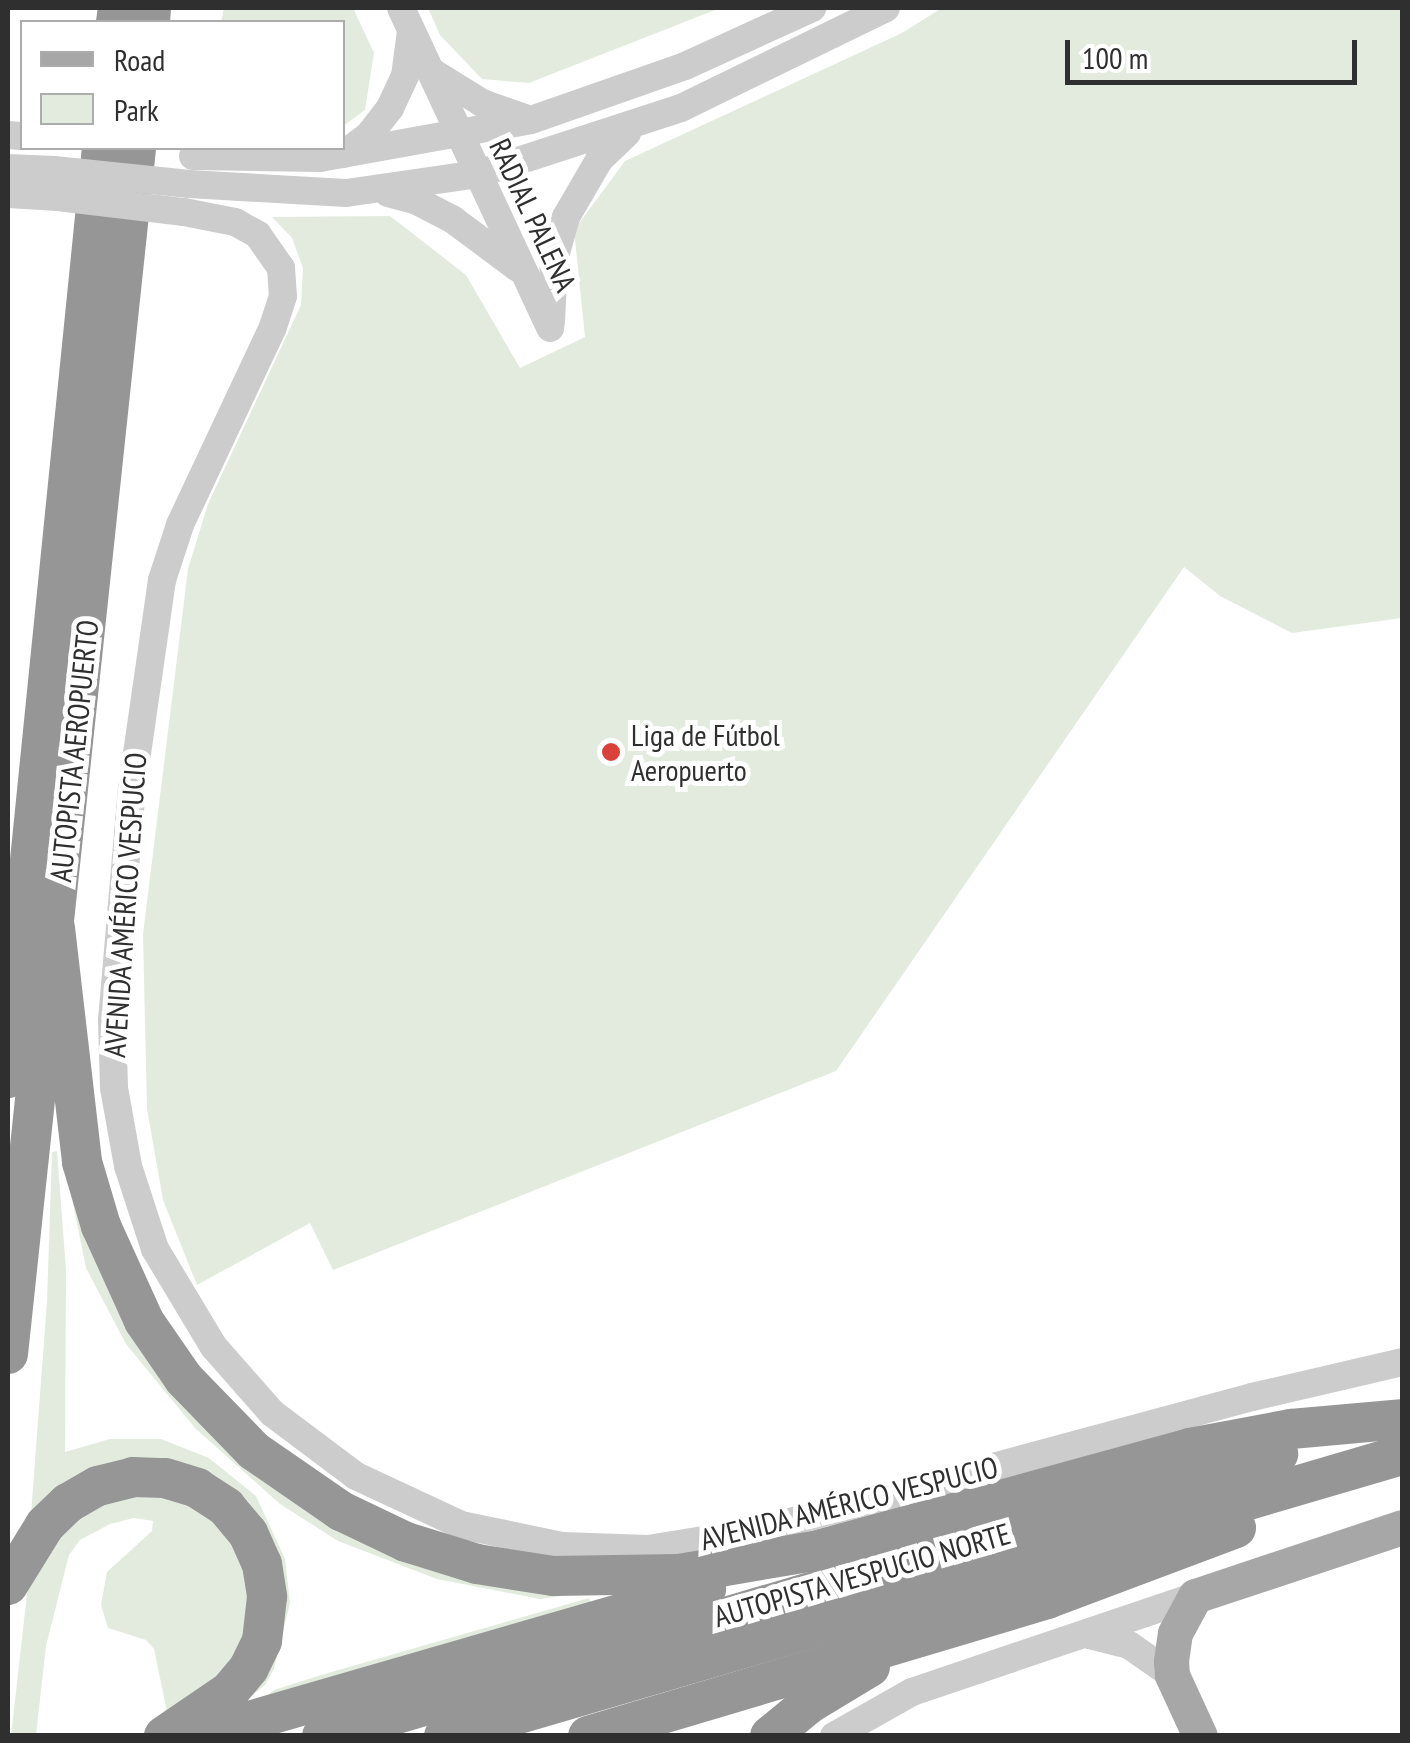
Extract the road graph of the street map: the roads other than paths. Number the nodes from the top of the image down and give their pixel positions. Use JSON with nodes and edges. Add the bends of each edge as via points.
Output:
{"nodes":[{"id":1,"x":812,"y":8,"type":"edge"},
{"id":2,"x":886,"y":8,"type":"edge"},
{"id":3,"x":406,"y":18,"type":"edge"},
{"id":4,"x":431,"y":72,"type":"junction"},
{"id":5,"x":531,"y":120,"type":"junction"},
{"id":6,"x":636,"y":126,"type":"junction"},
{"id":7,"x":459,"y":132,"type":"junction"},
{"id":8,"x":102,"y":150,"type":"edge"},
{"id":9,"x":136,"y":150,"type":"edge"},
{"id":10,"x":342,"y":155,"type":"junction"},
{"id":11,"x":10,"y":174,"type":"edge"},
{"id":12,"x":478,"y":174,"type":"junction"},
{"id":13,"x":188,"y":184,"type":"junction"},
{"id":14,"x":378,"y":190,"type":"junction"},
{"id":15,"x":523,"y":272,"type":"junction"},
{"id":16,"x":39,"y":924,"type":"junction"},
{"id":17,"x":8,"y":975,"type":"edge"},
{"id":18,"x":8,"y":1078,"type":"edge"},
{"id":19,"x":8,"y":1354,"type":"edge"},
{"id":20,"x":1402,"y":1362,"type":"edge"},
{"id":21,"x":1402,"y":1418,"type":"edge"},
{"id":22,"x":1388,"y":1460,"type":"edge"},
{"id":23,"x":1402,"y":1526,"type":"edge"},
{"id":24,"x":814,"y":1551,"type":"junction"},
{"id":25,"x":8,"y":1586,"type":"edge"},
{"id":26,"x":1195,"y":1596,"type":"junction"},
{"id":27,"x":935,"y":1633,"type":"junction"},
{"id":28,"x":1084,"y":1634,"type":"junction"},
{"id":29,"x":1172,"y":1675,"type":"junction"},
{"id":30,"x":164,"y":1736,"type":"edge"},
{"id":31,"x":197,"y":1736,"type":"edge"},
{"id":32,"x":322,"y":1736,"type":"edge"},
{"id":33,"x":444,"y":1736,"type":"edge"},
{"id":34,"x":588,"y":1736,"type":"edge"},
{"id":35,"x":770,"y":1736,"type":"edge"},
{"id":36,"x":834,"y":1736,"type":"edge"},
{"id":37,"x":1200,"y":1736,"type":"edge"}],
"edges":[{"from":1,"to":5,"type":"street","via":[[685,66]]},
{"from":2,"to":6,"type":"street"},
{"from":3,"to":4,"type":"street","name":"RADIAL PALENA"},
{"from":3,"to":10,"type":"street","name":"RADIAL PALENA","via":[[404,76],[390,108]]},
{"from":4,"to":5,"type":"street","via":[[482,103]]},
{"from":4,"to":7,"type":"street","name":"RADIAL PALENA"},
{"from":5,"to":7,"type":"street"},
{"from":6,"to":12,"type":"street"},
{"from":6,"to":15,"type":"street","name":"RADIAL PALENA","via":[[599,160],[566,217],[554,260],[550,328]]},
{"from":7,"to":10,"type":"street"},
{"from":7,"to":12,"type":"street","name":"RADIAL PALENA"},
{"from":8,"to":16,"type":"highway","name":"AUTOPISTA AEROPUERTO"},
{"from":9,"to":16,"type":"highway","name":"AUTOPISTA AEROPUERTO"},
{"from":10,"to":13,"type":"street"},
{"from":11,"to":13,"type":"street","name":"AVENIDA AMÉRICO VESPUCIO","bridge":true,"via":[[56,183]]},
{"from":12,"to":14,"type":"street"},
{"from":12,"to":15,"type":"street","name":"RADIAL PALENA"},
{"from":13,"to":14,"type":"street"},
{"from":13,"to":20,"type":"street","name":"AVENIDA AMÉRICO VESPUCIO","via":[[258,234],[281,268],[283,296],[180,524],[162,580],[132,787],[112,1054],[128,1166],[155,1248],[203,1331],[272,1413],[356,1476],[460,1525],[562,1546],[648,1549],[752,1532]]},
{"from":14,"to":15,"type":"street","via":[[432,208]]},
{"from":16,"to":17,"type":"highway"},
{"from":16,"to":18,"type":"highway","name":"AUTOPISTA AEROPUERTO"},
{"from":16,"to":19,"type":"highway","name":"AUTOPISTA AEROPUERTO"},
{"from":16,"to":24,"type":"highway","via":[[76,1131],[101,1226],[127,1290],[206,1405],[254,1451],[373,1528],[440,1554],[515,1571],[648,1576]]},
{"from":21,"to":24,"type":"highway","via":[[1291,1428],[1190,1448]]},
{"from":21,"to":32,"type":"highway","name":"AUTOPISTA VESPUCIO NORTE"},
{"from":22,"to":27,"type":"highway","via":[[1204,1541]]},
{"from":22,"to":33,"type":"highway","name":"AUTOPISTA VESPUCIO NORTE"},
{"from":23,"to":26,"type":"main road"},
{"from":24,"to":31,"type":"highway","via":[[696,1592]]},
{"from":25,"to":30,"type":"highway","via":[[45,1525],[98,1486],[165,1478],[226,1507],[262,1564],[262,1641],[230,1690]]},
{"from":26,"to":28,"type":"street"},
{"from":26,"to":29,"type":"main road","via":[[1175,1633]]},
{"from":27,"to":34,"type":"highway"},
{"from":27,"to":35,"type":"highway","via":[[838,1685]]},
{"from":28,"to":29,"type":"street","via":[[1129,1645]]},
{"from":28,"to":36,"type":"street","via":[[912,1692]]},
{"from":29,"to":37,"type":"main road"}]}
